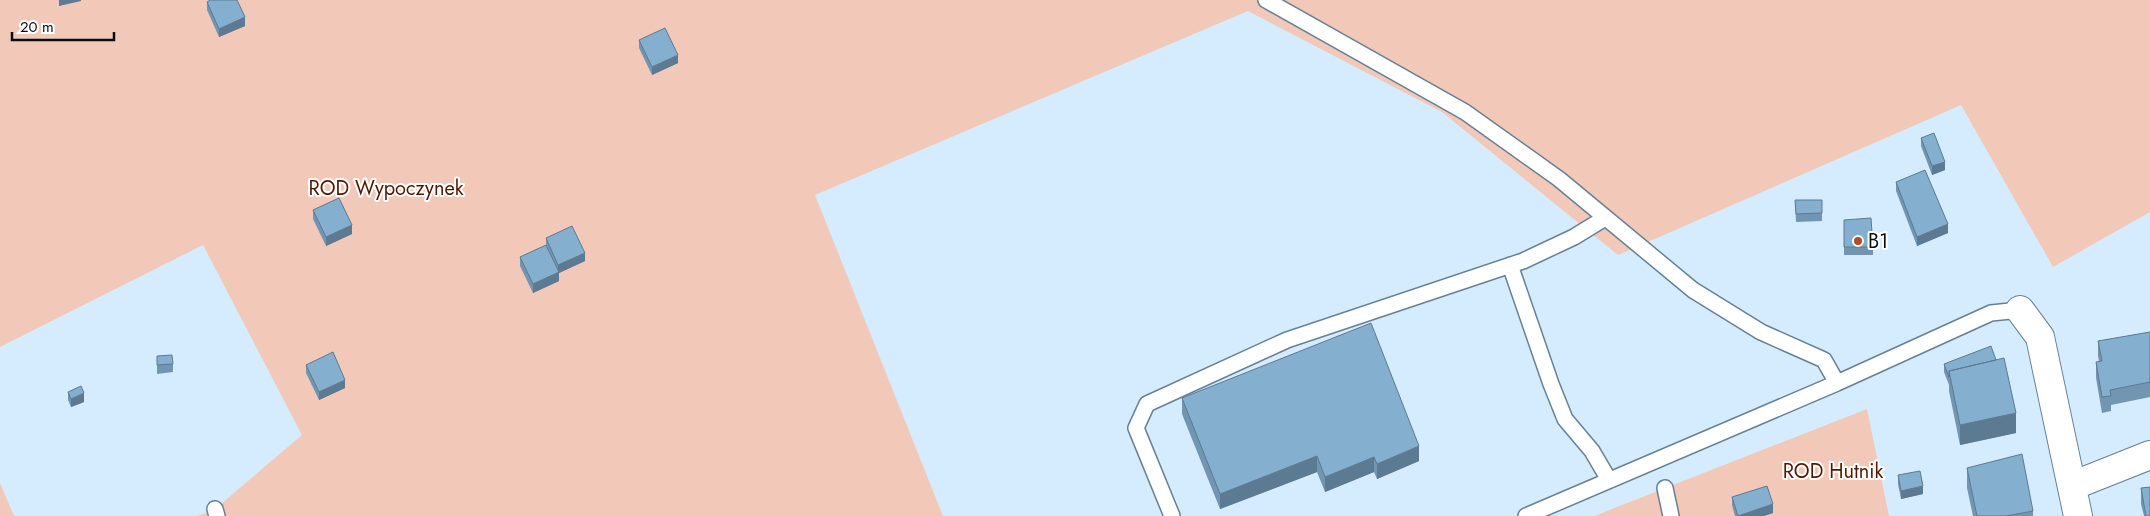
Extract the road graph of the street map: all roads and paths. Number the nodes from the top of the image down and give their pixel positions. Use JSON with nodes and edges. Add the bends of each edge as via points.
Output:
{"nodes":[{"id":1,"x":1266,"y":0,"type":"edge"},
{"id":2,"x":1605,"y":218,"type":"junction"},
{"id":3,"x":1510,"y":265,"type":"junction"},
{"id":4,"x":2020,"y":310,"type":"joint"},
{"id":5,"x":1837,"y":383,"type":"junction"},
{"id":6,"x":2150,"y":455,"type":"edge"},
{"id":7,"x":1609,"y":480,"type":"junction"},
{"id":8,"x":2072,"y":486,"type":"junction"},
{"id":9,"x":1665,"y":488,"type":"dead end"},
{"id":10,"x":1172,"y":516,"type":"edge"},
{"id":11,"x":1526,"y":516,"type":"edge"},
{"id":12,"x":1671,"y":516,"type":"edge"},
{"id":13,"x":2078,"y":516,"type":"edge"}],
"edges":[{"from":1,"to":2,"type":"lane","via":[[1465,112],[1559,179]]},
{"from":2,"to":3,"type":"lane","via":[[1574,237]]},
{"from":2,"to":5,"type":"lane","via":[[1693,290],[1761,332],[1824,360]]},
{"from":3,"to":7,"type":"lane","via":[[1565,419],[1592,451]]},
{"from":3,"to":10,"type":"lane","via":[[1287,340],[1148,404],[1136,428]]},
{"from":4,"to":5,"type":"lane","via":[[1991,313]]},
{"from":4,"to":8,"type":"street","via":[[2040,337]]},
{"from":5,"to":7,"type":"lane"},
{"from":6,"to":8,"type":"street"},
{"from":7,"to":11,"type":"lane"},
{"from":8,"to":13,"type":"street"},
{"from":9,"to":12,"type":"lane"}]}
